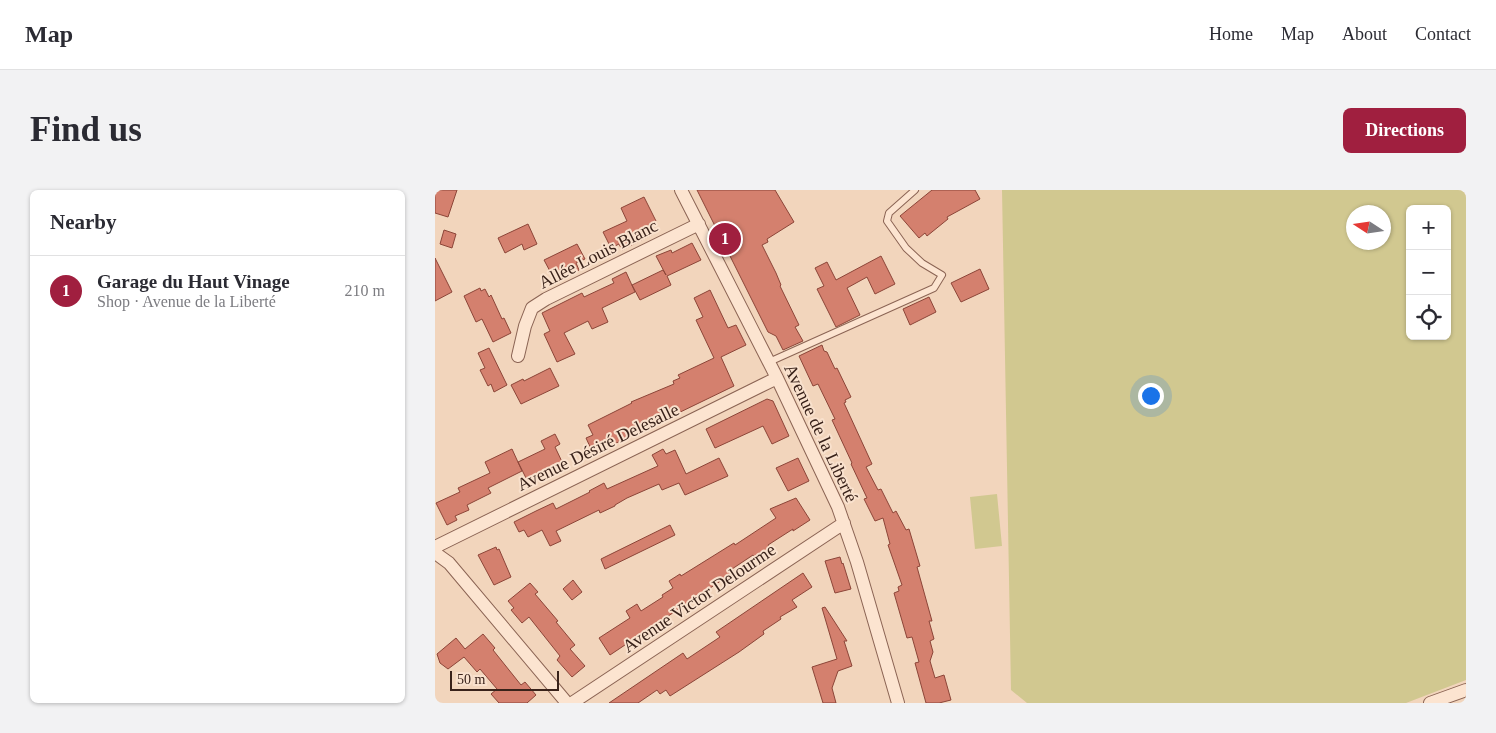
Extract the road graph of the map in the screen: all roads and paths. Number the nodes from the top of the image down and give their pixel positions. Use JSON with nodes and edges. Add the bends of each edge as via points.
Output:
{"nodes":[{"id":1,"x":681,"y":190,"type":"edge"},
{"id":2,"x":915,"y":190,"type":"edge"},
{"id":3,"x":699,"y":224,"type":"junction"},
{"id":4,"x":518,"y":356,"type":"dead end"},
{"id":5,"x":769,"y":362,"type":"junction"},
{"id":6,"x":777,"y":378,"type":"junction"},
{"id":7,"x":844,"y":522,"type":"junction"},
{"id":8,"x":435,"y":547,"type":"edge"},
{"id":9,"x":435,"y":553,"type":"edge"},
{"id":10,"x":1466,"y":690,"type":"edge"},
{"id":11,"x":567,"y":703,"type":"edge"},
{"id":12,"x":573,"y":703,"type":"edge"},
{"id":13,"x":898,"y":703,"type":"edge"},
{"id":14,"x":1430,"y":703,"type":"edge"}],
"edges":[{"from":1,"to":3,"type":"street","name":"Avenue de la Liberté"},
{"from":2,"to":5,"type":"lane","via":[[889,213],[887,221],[906,248],[942,275],[934,288]]},
{"from":3,"to":4,"type":"street","name":"Allée Louis Blanc","via":[[531,308]]},
{"from":3,"to":5,"type":"street","name":"Avenue de la Liberté"},
{"from":5,"to":6,"type":"street","name":"Avenue de la Liberté"},
{"from":6,"to":7,"type":"street","name":"Avenue de la Liberté"},
{"from":6,"to":8,"type":"street","name":"Avenue Désiré Delesalle"},
{"from":7,"to":12,"type":"street","name":"Avenue Victor Delourme"},
{"from":7,"to":13,"type":"street","name":"Avenue de la Liberté"},
{"from":9,"to":11,"type":"street","via":[[449,563]]},
{"from":10,"to":14,"type":"street"}]}
